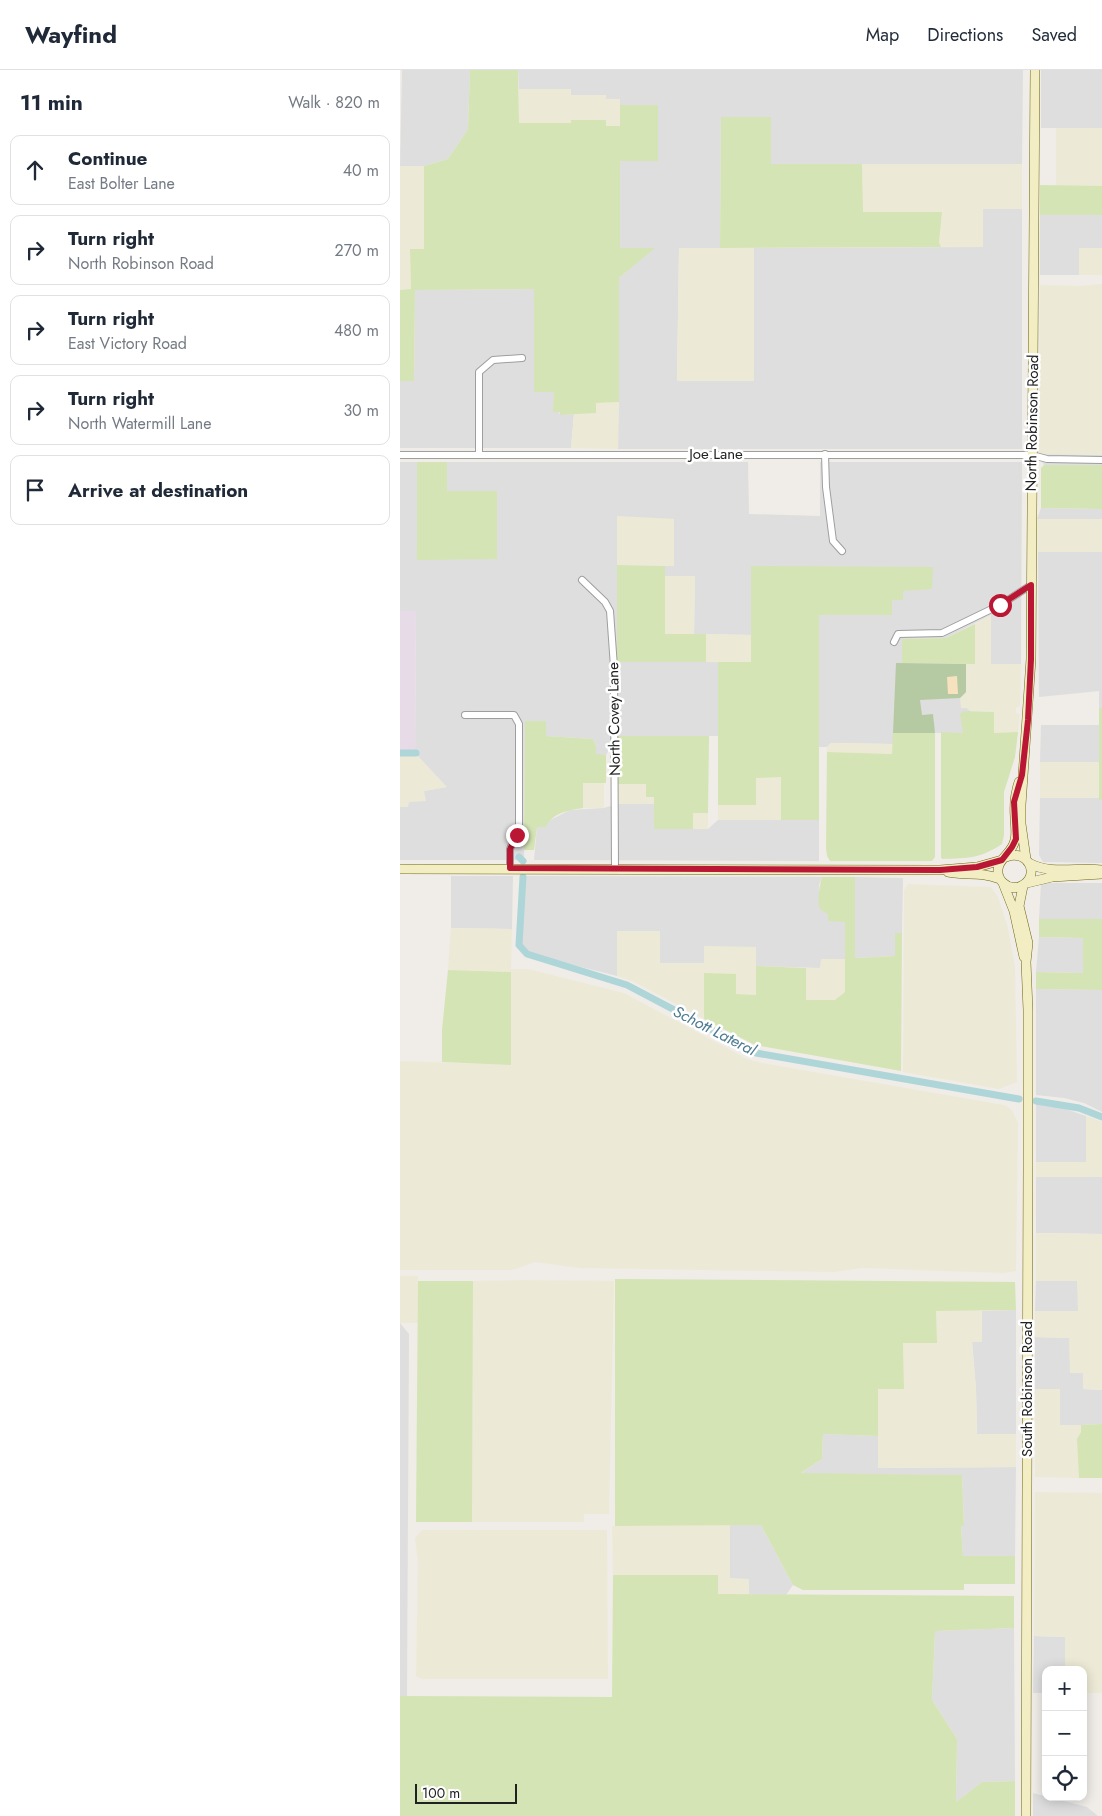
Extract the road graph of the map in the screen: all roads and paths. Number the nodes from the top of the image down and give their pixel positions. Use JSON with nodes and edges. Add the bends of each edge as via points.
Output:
{"nodes":[{"id":1,"x":1035,"y":70,"type":"edge"},
{"id":2,"x":522,"y":358,"type":"dead end"},
{"id":3,"x":825,"y":454,"type":"junction"},
{"id":4,"x":400,"y":455,"type":"edge"},
{"id":5,"x":479,"y":455,"type":"junction"},
{"id":6,"x":1032,"y":455,"type":"junction"},
{"id":7,"x":1102,"y":460,"type":"edge"},
{"id":8,"x":842,"y":551,"type":"dead end"},
{"id":9,"x":582,"y":580,"type":"dead end"},
{"id":10,"x":1031,"y":585,"type":"junction"},
{"id":11,"x":894,"y":642,"type":"dead end"},
{"id":12,"x":465,"y":715,"type":"dead end"},
{"id":13,"x":1022,"y":775,"type":"junction"},
{"id":14,"x":1004,"y":858,"type":"junction"},
{"id":15,"x":1028,"y":861,"type":"junction"},
{"id":16,"x":510,"y":868,"type":"junction"},
{"id":17,"x":400,"y":869,"type":"edge"},
{"id":18,"x":615,"y":869,"type":"junction"},
{"id":19,"x":940,"y":870,"type":"junction"},
{"id":20,"x":1102,"y":872,"type":"edge"},
{"id":21,"x":1002,"y":881,"type":"junction"},
{"id":22,"x":1025,"y":884,"type":"junction"},
{"id":23,"x":1026,"y":962,"type":"junction"},
{"id":24,"x":1026,"y":1816,"type":"edge"}],
"edges":[{"from":1,"to":6,"type":"street","name":"North Robinson Road"},
{"from":2,"to":5,"type":"street","via":[[493,360],[479,372]]},
{"from":3,"to":5,"type":"street","name":"Joe Lane"},
{"from":3,"to":6,"type":"street","name":"Joe Lane"},
{"from":3,"to":8,"type":"street","via":[[833,541]]},
{"from":4,"to":5,"type":"street","name":"Joe Lane"},
{"from":6,"to":7,"type":"street","name":"Joe Lane","via":[[1047,459]]},
{"from":6,"to":10,"type":"street","name":"North Robinson Road"},
{"from":9,"to":18,"type":"street","name":"North Covey Lane","via":[[610,611],[614,667]]},
{"from":10,"to":11,"type":"street","via":[[1000,605],[942,633],[898,634]]},
{"from":10,"to":13,"type":"street","name":"North Robinson Road","via":[[1030,694]]},
{"from":12,"to":16,"type":"street","via":[[514,715],[519,724],[519,828],[510,849]]},
{"from":13,"to":14,"type":"street","name":"North Robinson Road","via":[[1014,802],[1016,839]]},
{"from":13,"to":15,"type":"street","name":"North Robinson Road","via":[[1021,824]]},
{"from":14,"to":15,"type":"street","via":[[1016,854]]},
{"from":14,"to":19,"type":"street","via":[[977,867]]},
{"from":14,"to":21,"type":"street","via":[[998,869]]},
{"from":15,"to":20,"type":"street","via":[[1047,870],[1075,868]]},
{"from":15,"to":22,"type":"street","via":[[1031,873]]},
{"from":16,"to":17,"type":"street"},
{"from":16,"to":18,"type":"street"},
{"from":18,"to":19,"type":"street"},
{"from":19,"to":21,"type":"street","via":[[959,874],[980,873]]},
{"from":20,"to":22,"type":"street","via":[[1052,877]]},
{"from":21,"to":22,"type":"street","via":[[1012,888]]},
{"from":21,"to":23,"type":"street","name":"South Robinson Road","via":[[1014,911]]},
{"from":22,"to":23,"type":"street","name":"South Robinson Road","via":[[1019,906],[1028,943]]},
{"from":23,"to":24,"type":"street","name":"South Robinson Road"}]}
